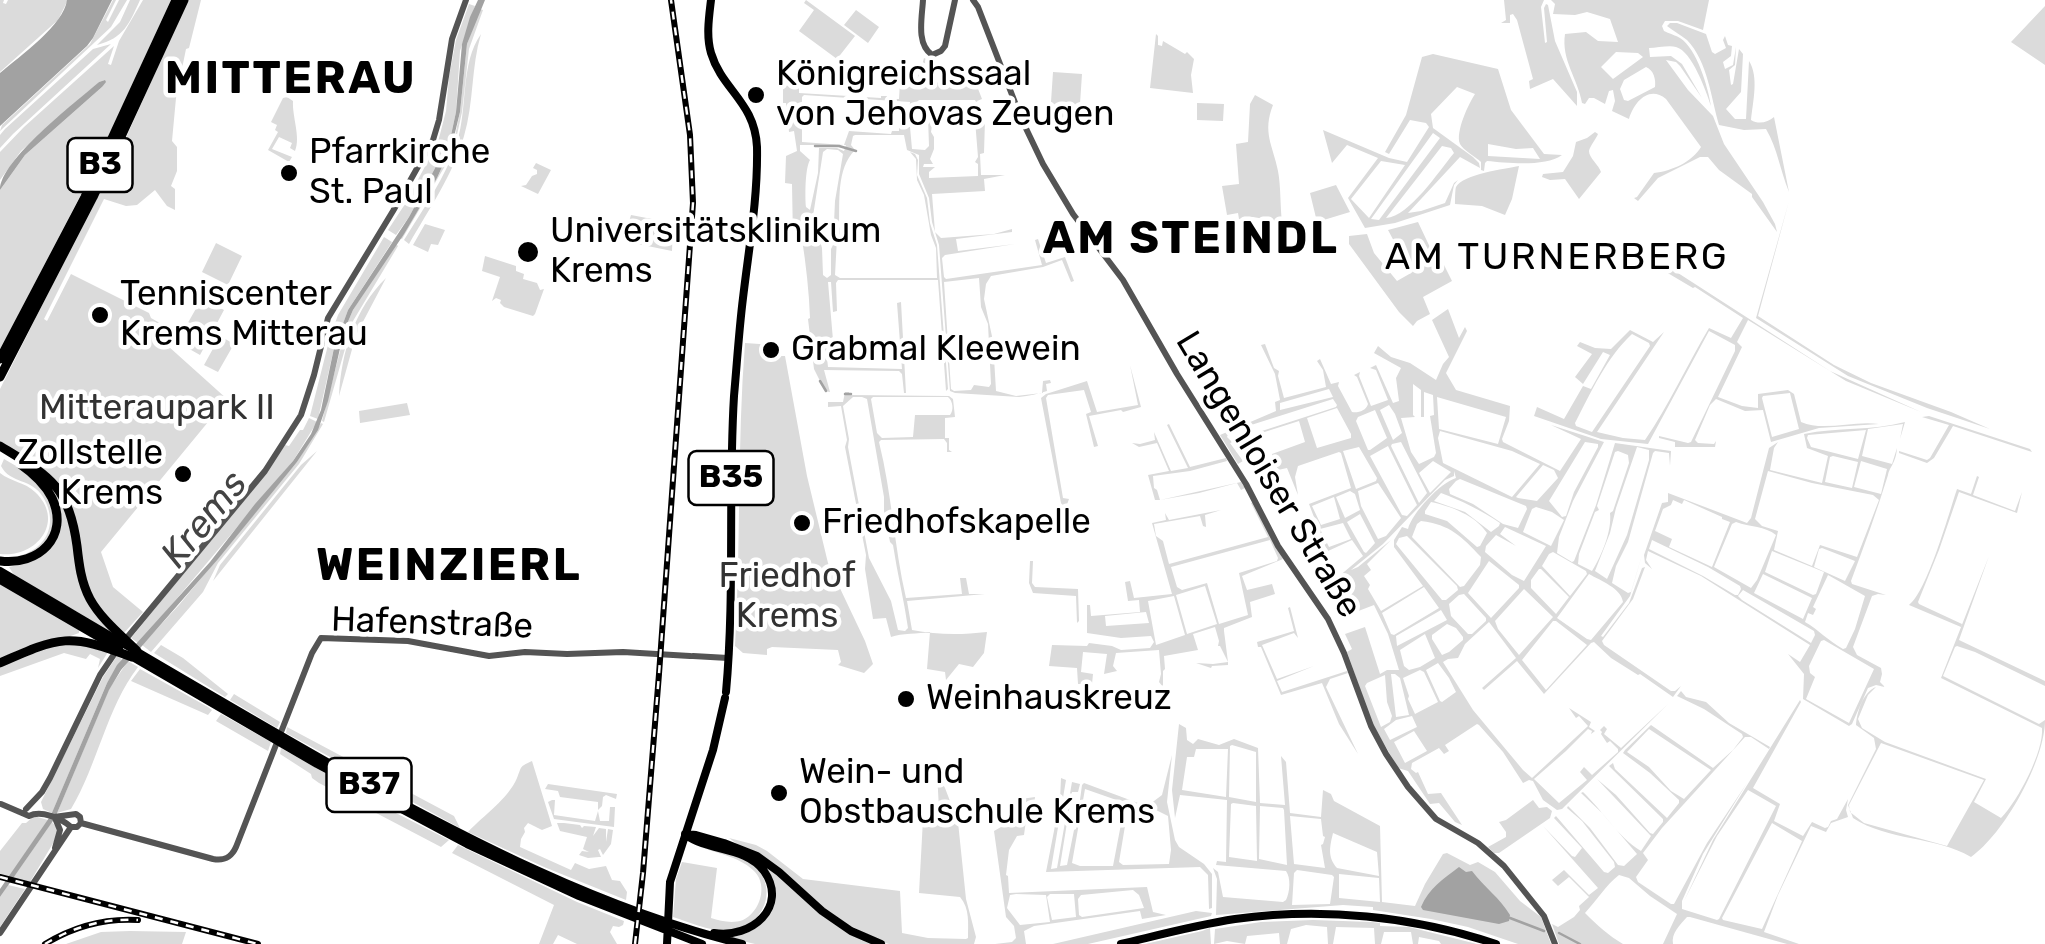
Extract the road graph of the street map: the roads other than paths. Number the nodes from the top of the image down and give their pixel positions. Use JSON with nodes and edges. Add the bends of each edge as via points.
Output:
{"nodes":[{"id":1,"x":176,"y":0,"type":"edge"},
{"id":2,"x":184,"y":0,"type":"edge"},
{"id":3,"x":466,"y":0,"type":"edge"},
{"id":4,"x":711,"y":0,"type":"edge"},
{"id":5,"x":923,"y":0,"type":"edge"},
{"id":6,"x":954,"y":0,"type":"edge"},
{"id":7,"x":973,"y":0,"type":"edge"},
{"id":8,"x":0,"y":359,"type":"edge"},
{"id":9,"x":0,"y":377,"type":"edge"},
{"id":10,"x":0,"y":450,"type":"edge"},
{"id":11,"x":0,"y":561,"type":"edge"},
{"id":12,"x":0,"y":571,"type":"edge"},
{"id":13,"x":0,"y":580,"type":"edge"},
{"id":14,"x":115,"y":642,"type":"junction"},
{"id":15,"x":135,"y":654,"type":"junction"},
{"id":16,"x":728,"y":658,"type":"junction"},
{"id":17,"x":0,"y":663,"type":"edge"},
{"id":18,"x":0,"y":804,"type":"edge"},
{"id":19,"x":31,"y":811,"type":"junction"},
{"id":20,"x":67,"y":822,"type":"junction"},
{"id":21,"x":81,"y":823,"type":"junction"},
{"id":22,"x":686,"y":834,"type":"junction"},
{"id":23,"x":704,"y":843,"type":"junction"},
{"id":24,"x":677,"y":856,"type":"junction"},
{"id":25,"x":685,"y":932,"type":"junction"},
{"id":26,"x":0,"y":933,"type":"edge"},
{"id":27,"x":1555,"y":942,"type":"edge"},
{"id":28,"x":667,"y":944,"type":"edge"},
{"id":29,"x":702,"y":944,"type":"edge"},
{"id":30,"x":714,"y":944,"type":"edge"},
{"id":31,"x":742,"y":944,"type":"edge"},
{"id":32,"x":880,"y":944,"type":"edge"},
{"id":33,"x":1120,"y":944,"type":"edge"},
{"id":34,"x":1496,"y":944,"type":"edge"}],
"edges":[{"from":1,"to":8,"type":"highway","number":"B3"},
{"from":2,"to":9,"type":"highway","number":"B3"},
{"from":3,"to":19,"type":"street","via":[[433,140],[328,318],[301,415],[265,471],[113,654]]},
{"from":4,"to":16,"type":"main road","number":"B35","via":[[710,50],[750,114],[757,148],[734,409]]},
{"from":5,"to":6,"type":"street","via":[[923,45],[932,55],[945,46]]},
{"from":7,"to":27,"type":"street","name":"Langenloiser Straße","via":[[1043,164],[1124,280],[1278,546],[1328,619],[1393,765],[1440,823],[1504,866],[1546,919]]},
{"from":10,"to":11,"type":"highway","via":[[42,483],[57,517],[40,554]]},
{"from":10,"to":14,"type":"highway","via":[[42,472],[63,496],[88,596]]},
{"from":12,"to":14,"type":"main road"},
{"from":13,"to":14,"type":"main road"},
{"from":14,"to":15,"type":"highway"},
{"from":14,"to":15,"type":"highway"},
{"from":14,"to":17,"type":"highway","via":[[60,640]]},
{"from":15,"to":25,"type":"main road","number":"B37","via":[[448,831]]},
{"from":16,"to":21,"type":"street","name":"Hafenstraße","via":[[624,652],[489,656],[408,642],[321,638],[230,856],[213,859]]},
{"from":16,"to":22,"type":"main road","number":"B35","via":[[713,750]]},
{"from":18,"to":19,"type":"street","name":"Hafenstraße"},
{"from":19,"to":20,"type":"street","name":"Hafenstraße"},
{"from":20,"to":21,"type":"street","via":[[77,828]]},
{"from":20,"to":21,"type":"street","name":"Hafenstraße","via":[[78,816]]},
{"from":20,"to":26,"type":"street","via":[[54,854]]},
{"from":22,"to":23,"type":"main road"},
{"from":22,"to":24,"type":"main road","number":"B35"},
{"from":22,"to":32,"type":"main road","via":[[757,856],[822,911]]},
{"from":23,"to":24,"type":"main road"},
{"from":23,"to":25,"type":"main road","via":[[760,866],[770,903],[745,931]]},
{"from":24,"to":28,"type":"main road","number":"B35","via":[[668,887]]},
{"from":25,"to":29,"type":"main road"},
{"from":25,"to":30,"type":"main road","number":"B37"},
{"from":25,"to":31,"type":"main road","number":"B37"},
{"from":33,"to":34,"type":"main road","via":[[1286,914],[1427,925]]}]}
